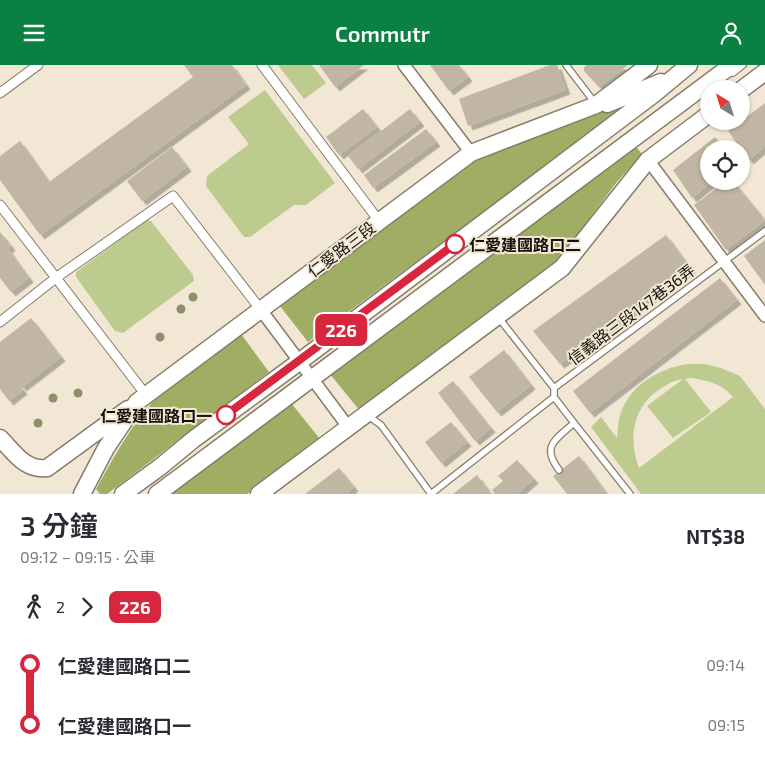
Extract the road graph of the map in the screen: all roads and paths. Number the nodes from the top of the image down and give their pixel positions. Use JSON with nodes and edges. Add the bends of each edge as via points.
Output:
{"nodes":[{"id":1,"x":38,"y":65,"type":"edge"},
{"id":2,"x":262,"y":65,"type":"edge"},
{"id":3,"x":404,"y":65,"type":"edge"},
{"id":4,"x":566,"y":65,"type":"edge"},
{"id":5,"x":649,"y":65,"type":"edge"},
{"id":6,"x":689,"y":65,"type":"edge"},
{"id":7,"x":732,"y":65,"type":"edge"},
{"id":8,"x":744,"y":65,"type":"edge"},
{"id":9,"x":765,"y":72,"type":"edge"},
{"id":10,"x":674,"y":76,"type":"junction"},
{"id":11,"x":724,"y":80,"type":"edge"},
{"id":12,"x":750,"y":83,"type":"edge"},
{"id":13,"x":0,"y":93,"type":"edge"},
{"id":14,"x":700,"y":97,"type":"edge"},
{"id":15,"x":596,"y":105,"type":"junction"},
{"id":16,"x":700,"y":121,"type":"edge"},
{"id":17,"x":471,"y":153,"type":"junction"},
{"id":18,"x":648,"y":160,"type":"junction"},
{"id":19,"x":0,"y":205,"type":"edge"},
{"id":20,"x":379,"y":221,"type":"junction"},
{"id":21,"x":765,"y":231,"type":"edge"},
{"id":22,"x":724,"y":262,"type":"junction"},
{"id":23,"x":57,"y":277,"type":"junction"},
{"id":24,"x":261,"y":310,"type":"junction"},
{"id":25,"x":497,"y":316,"type":"junction"},
{"id":26,"x":765,"y":316,"type":"edge"},
{"id":27,"x":0,"y":321,"type":"edge"},
{"id":28,"x":299,"y":362,"type":"junction"},
{"id":29,"x":313,"y":382,"type":"junction"},
{"id":30,"x":554,"y":388,"type":"junction"},
{"id":31,"x":554,"y":397,"type":"junction"},
{"id":32,"x":142,"y":398,"type":"junction"},
{"id":33,"x":365,"y":414,"type":"junction"},
{"id":34,"x":574,"y":423,"type":"junction"},
{"id":35,"x":349,"y":428,"type":"junction"},
{"id":36,"x":0,"y":438,"type":"edge"},
{"id":37,"x":559,"y":470,"type":"dead end"},
{"id":38,"x":82,"y":494,"type":"edge"},
{"id":39,"x":123,"y":494,"type":"edge"},
{"id":40,"x":157,"y":494,"type":"edge"},
{"id":41,"x":168,"y":494,"type":"edge"},
{"id":42,"x":260,"y":494,"type":"edge"},
{"id":43,"x":431,"y":494,"type":"edge"},
{"id":44,"x":630,"y":494,"type":"edge"}],
"edges":[{"from":1,"to":13,"type":"street"},
{"from":2,"to":20,"type":"street"},
{"from":3,"to":17,"type":"street"},
{"from":4,"to":15,"type":"lane"},
{"from":5,"to":15,"type":"main road","name":"仁愛路三段"},
{"from":6,"to":10,"type":"main road"},
{"from":7,"to":29,"type":"main road"},
{"from":8,"to":11,"type":"lane"},
{"from":9,"to":12,"type":"main road"},
{"from":10,"to":15,"type":"main road","via":[[608,104]]},
{"from":10,"to":28,"type":"main road"},
{"from":14,"to":29,"type":"lane"},
{"from":15,"to":17,"type":"main road","name":"仁愛路三段"},
{"from":16,"to":18,"type":"main road"},
{"from":17,"to":20,"type":"main road","name":"仁愛路三段"},
{"from":18,"to":22,"type":"street"},
{"from":18,"to":25,"type":"main road","via":[[562,268]]},
{"from":19,"to":23,"type":"street"},
{"from":20,"to":24,"type":"main road","name":"仁愛路三段"},
{"from":21,"to":22,"type":"lane","name":"信義路三段147巷36弄"},
{"from":22,"to":26,"type":"street"},
{"from":22,"to":30,"type":"lane","name":"信義路三段147巷36弄"},
{"from":23,"to":24,"type":"street","via":[[173,195]]},
{"from":23,"to":27,"type":"street"},
{"from":23,"to":32,"type":"street"},
{"from":24,"to":28,"type":"street"},
{"from":24,"to":32,"type":"main road","name":"仁愛路三段"},
{"from":25,"to":30,"type":"lane"},
{"from":25,"to":33,"type":"main road"},
{"from":28,"to":29,"type":"street"},
{"from":28,"to":39,"type":"main road"},
{"from":29,"to":35,"type":"street"},
{"from":29,"to":40,"type":"main road"},
{"from":29,"to":41,"type":"lane"},
{"from":30,"to":31,"type":"lane"},
{"from":31,"to":34,"type":"lane"},
{"from":31,"to":43,"type":"lane"},
{"from":32,"to":36,"type":"main road","via":[[47,468],[26,465]]},
{"from":32,"to":38,"type":"main road","name":"仁愛路三段","via":[[106,448]]},
{"from":33,"to":35,"type":"main road"},
{"from":33,"to":43,"type":"lane","via":[[381,425]]},
{"from":34,"to":37,"type":"lane","via":[[553,442],[550,451],[551,460]]},
{"from":34,"to":44,"type":"lane"},
{"from":35,"to":42,"type":"main road"}]}
